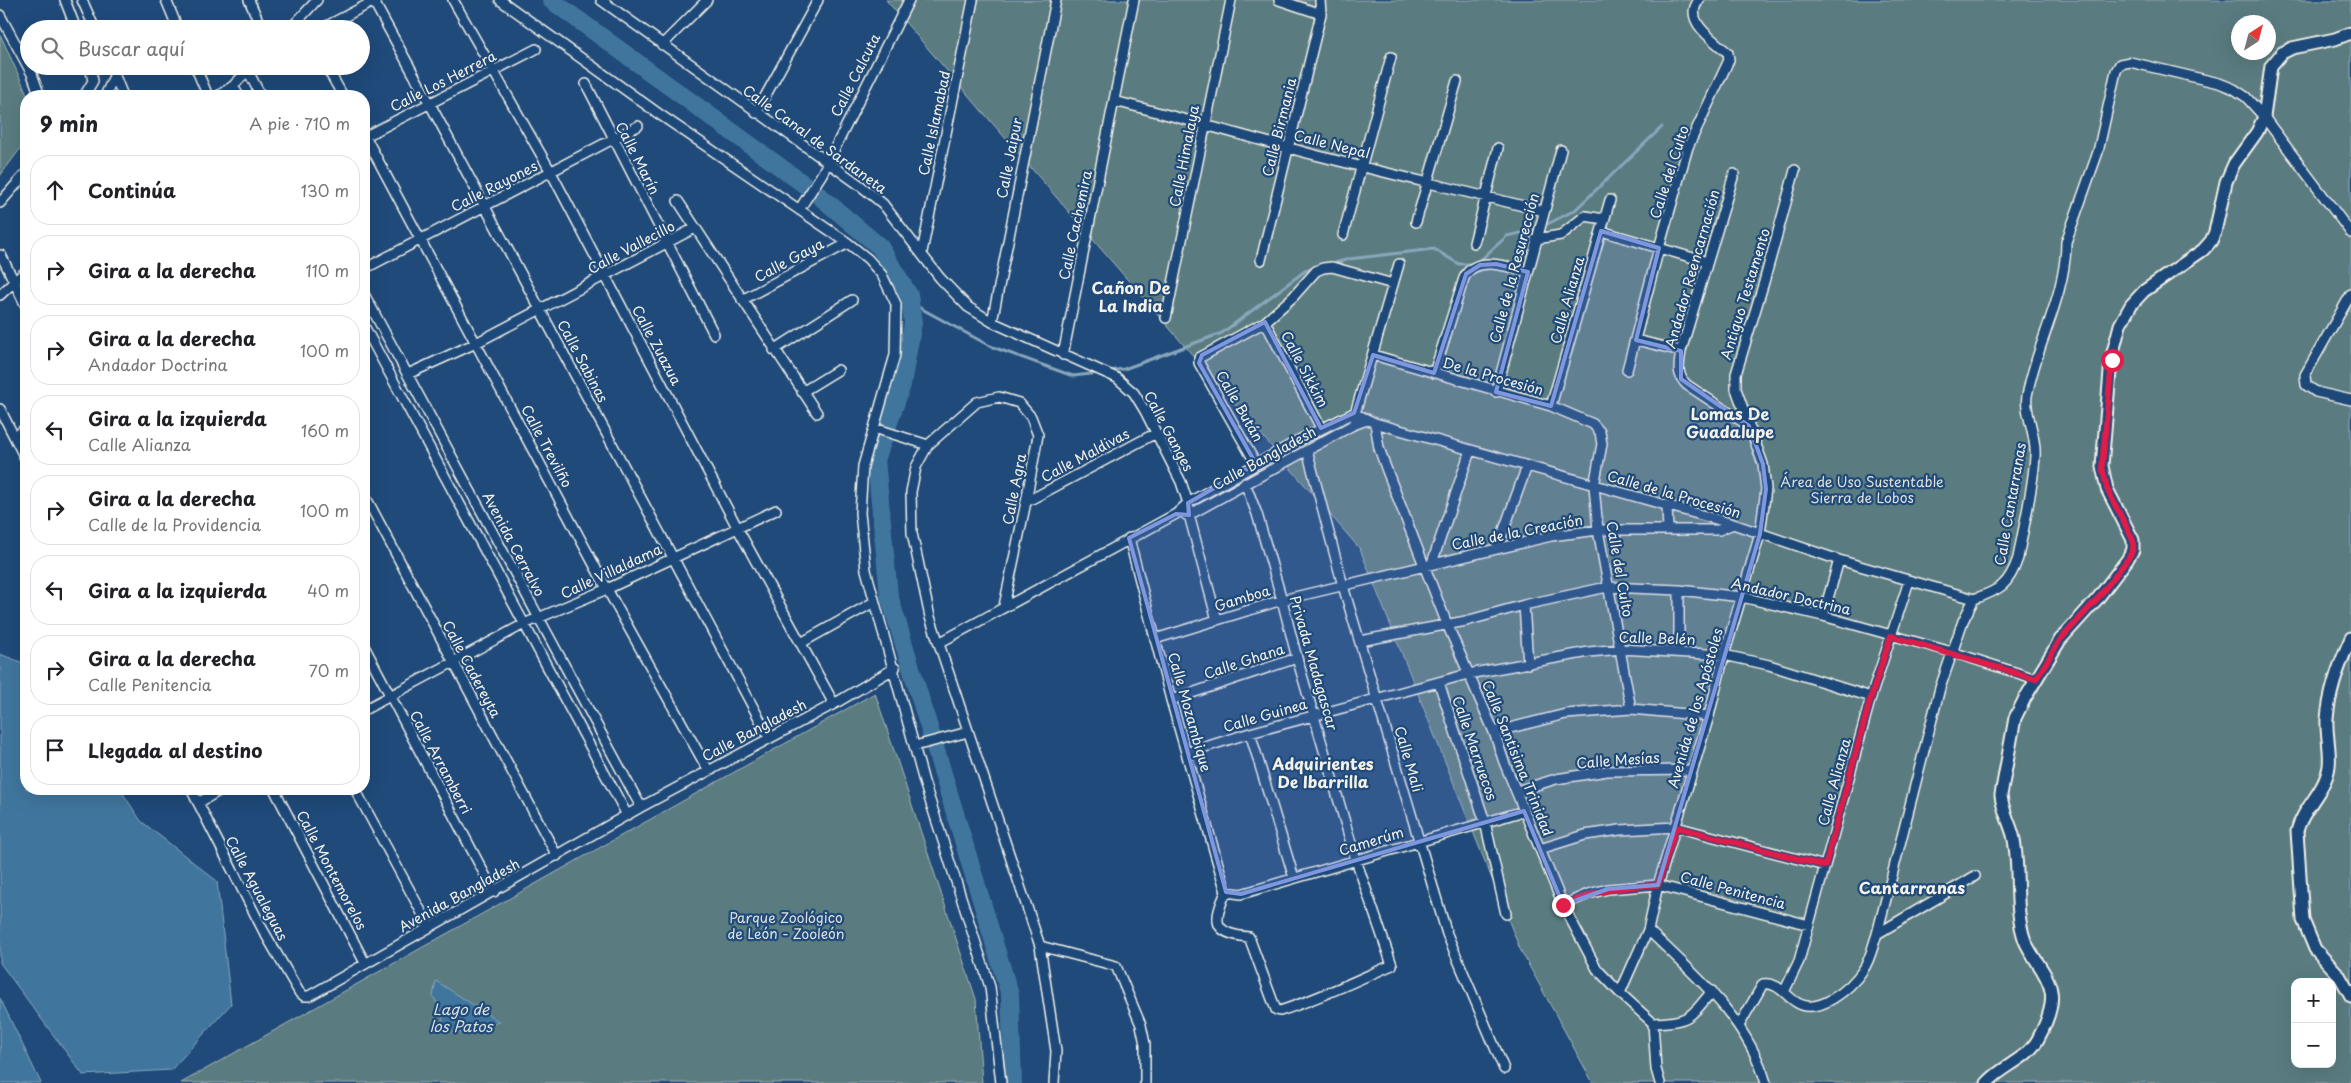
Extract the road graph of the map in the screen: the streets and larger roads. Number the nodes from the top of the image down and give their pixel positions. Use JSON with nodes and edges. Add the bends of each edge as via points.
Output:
{"nodes":[{"id":1,"x":65,"y":0,"type":"edge"},
{"id":2,"x":82,"y":0,"type":"edge"},
{"id":3,"x":166,"y":0,"type":"edge"},
{"id":4,"x":250,"y":0,"type":"edge"},
{"id":5,"x":317,"y":0,"type":"edge"},
{"id":6,"x":374,"y":0,"type":"edge"},
{"id":7,"x":453,"y":0,"type":"edge"},
{"id":8,"x":500,"y":0,"type":"edge"},
{"id":9,"x":601,"y":0,"type":"edge"},
{"id":10,"x":708,"y":0,"type":"edge"},
{"id":11,"x":818,"y":0,"type":"edge"},
{"id":12,"x":909,"y":0,"type":"edge"},
{"id":13,"x":973,"y":0,"type":"edge"},
{"id":14,"x":1056,"y":0,"type":"edge"},
{"id":15,"x":1134,"y":0,"type":"edge"},
{"id":16,"x":1230,"y":0,"type":"edge"},
{"id":17,"x":1279,"y":0,"type":"edge"},
{"id":18,"x":1320,"y":0,"type":"edge"},
{"id":19,"x":1699,"y":0,"type":"edge"},
{"id":20,"x":1321,"y":14,"type":"junction"},
{"id":21,"x":0,"y":15,"type":"edge"},
{"id":22,"x":73,"y":20,"type":"edge"},
{"id":23,"x":91,"y":20,"type":"edge"},
{"id":24,"x":174,"y":20,"type":"edge"},
{"id":25,"x":258,"y":20,"type":"edge"},
{"id":26,"x":305,"y":20,"type":"edge"},
{"id":27,"x":337,"y":20,"type":"edge"},
{"id":28,"x":2351,"y":32,"type":"edge"},
{"id":29,"x":662,"y":45,"type":"junction"},
{"id":30,"x":536,"y":49,"type":"dead end"},
{"id":31,"x":20,"y":52,"type":"edge"},
{"id":32,"x":1390,"y":57,"type":"dead end"},
{"id":33,"x":494,"y":70,"type":"junction"},
{"id":34,"x":32,"y":75,"type":"edge"},
{"id":35,"x":92,"y":75,"type":"edge"},
{"id":36,"x":199,"y":75,"type":"edge"},
{"id":37,"x":243,"y":75,"type":"edge"},
{"id":38,"x":253,"y":75,"type":"edge"},
{"id":39,"x":331,"y":75,"type":"edge"},
{"id":40,"x":114,"y":76,"type":"joint"},
{"id":41,"x":1457,"y":81,"type":"dead end"},
{"id":42,"x":586,"y":84,"type":"dead end"},
{"id":43,"x":233,"y":86,"type":"junction"},
{"id":44,"x":38,"y":90,"type":"edge"},
{"id":45,"x":88,"y":90,"type":"edge"},
{"id":46,"x":107,"y":90,"type":"edge"},
{"id":47,"x":120,"y":90,"type":"edge"},
{"id":48,"x":205,"y":90,"type":"edge"},
{"id":49,"x":227,"y":90,"type":"edge"},
{"id":50,"x":235,"y":90,"type":"edge"},
{"id":51,"x":259,"y":90,"type":"edge"},
{"id":52,"x":340,"y":90,"type":"edge"},
{"id":53,"x":1114,"y":101,"type":"junction"},
{"id":54,"x":430,"y":104,"type":"junction"},
{"id":55,"x":756,"y":113,"type":"junction"},
{"id":56,"x":2264,"y":117,"type":"junction"},
{"id":57,"x":1205,"y":123,"type":"junction"},
{"id":58,"x":638,"y":126,"type":"dead end"},
{"id":59,"x":370,"y":132,"type":"edge"},
{"id":60,"x":614,"y":139,"type":"junction"},
{"id":61,"x":370,"y":146,"type":"edge"},
{"id":62,"x":1288,"y":148,"type":"junction"},
{"id":63,"x":1498,"y":148,"type":"dead end"},
{"id":64,"x":1560,"y":150,"type":"dead end"},
{"id":65,"x":826,"y":162,"type":"junction"},
{"id":66,"x":1362,"y":166,"type":"junction"},
{"id":67,"x":1795,"y":170,"type":"dead end"},
{"id":68,"x":551,"y":172,"type":"junction"},
{"id":69,"x":1734,"y":174,"type":"dead end"},
{"id":70,"x":20,"y":180,"type":"edge"},
{"id":71,"x":1429,"y":182,"type":"junction"},
{"id":72,"x":1486,"y":196,"type":"junction"},
{"id":73,"x":1610,"y":200,"type":"dead end"},
{"id":74,"x":678,"y":201,"type":"dead end"},
{"id":75,"x":0,"y":203,"type":"edge"},
{"id":76,"x":485,"y":206,"type":"junction"},
{"id":77,"x":799,"y":210,"type":"junction"},
{"id":78,"x":1543,"y":211,"type":"junction"},
{"id":79,"x":1604,"y":219,"type":"junction"},
{"id":80,"x":1416,"y":222,"type":"dead end"},
{"id":81,"x":695,"y":228,"type":"junction"},
{"id":82,"x":1601,"y":231,"type":"junction"},
{"id":83,"x":2351,"y":233,"type":"edge"},
{"id":84,"x":1343,"y":234,"type":"dead end"},
{"id":85,"x":422,"y":239,"type":"junction"},
{"id":86,"x":1536,"y":239,"type":"junction"},
{"id":87,"x":666,"y":243,"type":"junction"},
{"id":88,"x":848,"y":243,"type":"junction"},
{"id":89,"x":1474,"y":243,"type":"dead end"},
{"id":90,"x":1659,"y":248,"type":"junction"},
{"id":91,"x":922,"y":252,"type":"junction"},
{"id":92,"x":0,"y":255,"type":"edge"},
{"id":93,"x":1261,"y":260,"type":"dead end"},
{"id":94,"x":1707,"y":262,"type":"junction"},
{"id":95,"x":1399,"y":264,"type":"dead end"},
{"id":96,"x":370,"y":266,"type":"edge"},
{"id":97,"x":1528,"y":272,"type":"junction"},
{"id":98,"x":20,"y":276,"type":"edge"},
{"id":99,"x":605,"y":277,"type":"junction"},
{"id":100,"x":14,"y":282,"type":"junction"},
{"id":101,"x":1393,"y":284,"type":"junction"},
{"id":102,"x":20,"y":294,"type":"edge"},
{"id":103,"x":2351,"y":294,"type":"edge"},
{"id":104,"x":0,"y":296,"type":"edge"},
{"id":105,"x":742,"y":300,"type":"junction"},
{"id":106,"x":852,"y":300,"type":"dead end"},
{"id":107,"x":370,"y":305,"type":"edge"},
{"id":108,"x":540,"y":310,"type":"junction"},
{"id":109,"x":1166,"y":318,"type":"dead end"},
{"id":110,"x":992,"y":322,"type":"junction"},
{"id":111,"x":1265,"y":322,"type":"junction"},
{"id":112,"x":714,"y":334,"type":"dead end"},
{"id":113,"x":370,"y":337,"type":"edge"},
{"id":114,"x":1636,"y":340,"type":"junction"},
{"id":115,"x":476,"y":343,"type":"junction"},
{"id":116,"x":774,"y":350,"type":"junction"},
{"id":117,"x":1681,"y":352,"type":"junction"},
{"id":118,"x":1063,"y":355,"type":"junction"},
{"id":119,"x":1373,"y":356,"type":"junction"},
{"id":120,"x":838,"y":370,"type":"dead end"},
{"id":121,"x":1627,"y":370,"type":"dead end"},
{"id":122,"x":408,"y":374,"type":"junction"},
{"id":123,"x":1434,"y":374,"type":"junction"},
{"id":124,"x":802,"y":392,"type":"junction"},
{"id":125,"x":1496,"y":392,"type":"junction"},
{"id":126,"x":2351,"y":400,"type":"edge"},
{"id":127,"x":1551,"y":406,"type":"junction"},
{"id":128,"x":0,"y":409,"type":"edge"},
{"id":129,"x":1354,"y":413,"type":"junction"},
{"id":130,"x":817,"y":414,"type":"dead end"},
{"id":131,"x":1371,"y":422,"type":"junction"},
{"id":132,"x":1353,"y":425,"type":"junction"},
{"id":133,"x":1749,"y":426,"type":"junction"},
{"id":134,"x":1321,"y":428,"type":"junction"},
{"id":135,"x":878,"y":429,"type":"junction"},
{"id":136,"x":1600,"y":432,"type":"joint"},
{"id":137,"x":20,"y":433,"type":"edge"},
{"id":138,"x":1156,"y":433,"type":"junction"},
{"id":139,"x":15,"y":438,"type":"junction"},
{"id":140,"x":928,"y":445,"type":"junction"},
{"id":141,"x":20,"y":448,"type":"edge"},
{"id":142,"x":1307,"y":450,"type":"junction"},
{"id":143,"x":1470,"y":451,"type":"junction"},
{"id":144,"x":1256,"y":464,"type":"junction"},
{"id":145,"x":1527,"y":466,"type":"junction"},
{"id":146,"x":1245,"y":483,"type":"junction"},
{"id":147,"x":1594,"y":486,"type":"junction"},
{"id":148,"x":1026,"y":502,"type":"junction"},
{"id":149,"x":1188,"y":503,"type":"junction"},
{"id":150,"x":370,"y":505,"type":"edge"},
{"id":151,"x":1667,"y":506,"type":"junction"},
{"id":152,"x":776,"y":510,"type":"dead end"},
{"id":153,"x":1176,"y":514,"type":"junction"},
{"id":154,"x":1189,"y":515,"type":"junction"},
{"id":155,"x":1734,"y":524,"type":"junction"},
{"id":156,"x":738,"y":528,"type":"junction"},
{"id":157,"x":1668,"y":529,"type":"junction"},
{"id":158,"x":1598,"y":530,"type":"junction"},
{"id":159,"x":1760,"y":534,"type":"junction"},
{"id":160,"x":1129,"y":538,"type":"junction"},
{"id":161,"x":1497,"y":549,"type":"junction"},
{"id":162,"x":672,"y":558,"type":"junction"},
{"id":163,"x":1839,"y":560,"type":"junction"},
{"id":164,"x":1428,"y":564,"type":"junction"},
{"id":165,"x":1909,"y":581,"type":"junction"},
{"id":166,"x":1343,"y":586,"type":"junction"},
{"id":167,"x":1607,"y":587,"type":"junction"},
{"id":168,"x":607,"y":589,"type":"junction"},
{"id":169,"x":1678,"y":590,"type":"junction"},
{"id":170,"x":1742,"y":596,"type":"junction"},
{"id":171,"x":1974,"y":599,"type":"junction"},
{"id":172,"x":1282,"y":600,"type":"junction"},
{"id":173,"x":874,"y":602,"type":"junction"},
{"id":174,"x":1524,"y":605,"type":"junction"},
{"id":175,"x":1004,"y":606,"type":"junction"},
{"id":176,"x":1823,"y":616,"type":"junction"},
{"id":177,"x":538,"y":619,"type":"junction"},
{"id":178,"x":1217,"y":620,"type":"junction"},
{"id":179,"x":524,"y":624,"type":"junction"},
{"id":180,"x":1447,"y":624,"type":"junction"},
{"id":181,"x":1891,"y":636,"type":"junction"},
{"id":182,"x":2351,"y":638,"type":"edge"},
{"id":183,"x":1155,"y":639,"type":"junction"},
{"id":184,"x":1360,"y":641,"type":"junction"},
{"id":185,"x":801,"y":643,"type":"junction"},
{"id":186,"x":939,"y":643,"type":"junction"},
{"id":187,"x":1621,"y":649,"type":"junction"},
{"id":188,"x":1679,"y":651,"type":"junction"},
{"id":189,"x":1952,"y":652,"type":"junction"},
{"id":190,"x":1724,"y":655,"type":"junction"},
{"id":191,"x":370,"y":658,"type":"edge"},
{"id":192,"x":1296,"y":658,"type":"junction"},
{"id":193,"x":452,"y":662,"type":"junction"},
{"id":194,"x":1528,"y":664,"type":"junction"},
{"id":195,"x":895,"y":668,"type":"junction"},
{"id":196,"x":1468,"y":674,"type":"junction"},
{"id":197,"x":2036,"y":679,"type":"junction"},
{"id":198,"x":1438,"y":684,"type":"junction"},
{"id":199,"x":390,"y":696,"type":"junction"},
{"id":200,"x":1871,"y":697,"type":"junction"},
{"id":201,"x":1378,"y":699,"type":"junction"},
{"id":202,"x":1171,"y":700,"type":"junction"},
{"id":203,"x":834,"y":704,"type":"junction"},
{"id":204,"x":370,"y":707,"type":"edge"},
{"id":205,"x":1631,"y":709,"type":"junction"},
{"id":206,"x":1315,"y":716,"type":"junction"},
{"id":207,"x":1709,"y":716,"type":"junction"},
{"id":208,"x":968,"y":732,"type":"junction"},
{"id":209,"x":1494,"y":732,"type":"junction"},
{"id":210,"x":1250,"y":733,"type":"junction"},
{"id":211,"x":769,"y":737,"type":"junction"},
{"id":212,"x":915,"y":746,"type":"junction"},
{"id":213,"x":1186,"y":753,"type":"junction"},
{"id":214,"x":708,"y":770,"type":"junction"},
{"id":215,"x":1692,"y":770,"type":"junction"},
{"id":216,"x":1517,"y":791,"type":"junction"},
{"id":217,"x":194,"y":795,"type":"edge"},
{"id":218,"x":212,"y":795,"type":"edge"},
{"id":219,"x":277,"y":795,"type":"edge"},
{"id":220,"x":358,"y":795,"type":"edge"},
{"id":221,"x":198,"y":803,"type":"junction"},
{"id":222,"x":641,"y":807,"type":"junction"},
{"id":223,"x":1524,"y":811,"type":"junction"},
{"id":224,"x":626,"y":815,"type":"junction"},
{"id":225,"x":1485,"y":822,"type":"junction"},
{"id":226,"x":1676,"y":827,"type":"junction"},
{"id":227,"x":1418,"y":842,"type":"junction"},
{"id":228,"x":1540,"y":849,"type":"junction"},
{"id":229,"x":557,"y":856,"type":"junction"},
{"id":230,"x":1356,"y":860,"type":"junction"},
{"id":231,"x":1825,"y":866,"type":"junction"},
{"id":232,"x":1975,"y":876,"type":"dead end"},
{"id":233,"x":1294,"y":878,"type":"junction"},
{"id":234,"x":1658,"y":885,"type":"junction"},
{"id":235,"x":494,"y":892,"type":"junction"},
{"id":236,"x":1226,"y":892,"type":"junction"},
{"id":237,"x":1563,"y":905,"type":"junction"},
{"id":238,"x":1506,"y":914,"type":"dead end"},
{"id":239,"x":1809,"y":925,"type":"junction"},
{"id":240,"x":429,"y":926,"type":"junction"},
{"id":241,"x":1648,"y":930,"type":"junction"},
{"id":242,"x":1877,"y":934,"type":"junction"},
{"id":243,"x":1040,"y":946,"type":"junction"},
{"id":244,"x":365,"y":963,"type":"junction"},
{"id":245,"x":1784,"y":990,"type":"junction"},
{"id":246,"x":1712,"y":991,"type":"junction"},
{"id":247,"x":1620,"y":993,"type":"junction"},
{"id":248,"x":304,"y":996,"type":"joint"},
{"id":249,"x":2351,"y":996,"type":"edge"},
{"id":250,"x":1653,"y":1022,"type":"junction"},
{"id":251,"x":1740,"y":1024,"type":"junction"},
{"id":252,"x":1504,"y":1069,"type":"dead end"},
{"id":253,"x":1001,"y":1083,"type":"edge"},
{"id":254,"x":1054,"y":1083,"type":"edge"},
{"id":255,"x":1145,"y":1083,"type":"edge"},
{"id":256,"x":1660,"y":1083,"type":"edge"},
{"id":257,"x":1766,"y":1083,"type":"edge"},
{"id":258,"x":1988,"y":1083,"type":"edge"}],
"edges":[{"from":1,"to":22,"type":"street"},
{"from":2,"to":23,"type":"street"},
{"from":3,"to":24,"type":"street"},
{"from":4,"to":25,"type":"street"},
{"from":5,"to":26,"type":"street"},
{"from":6,"to":27,"type":"street"},
{"from":6,"to":54,"type":"street","name":"Calle Sabinas"},
{"from":7,"to":33,"type":"street","name":"Calle Zuazua"},
{"from":8,"to":77,"type":"street"},
{"from":9,"to":29,"type":"street","name":"Calle Canal de Sardaneta"},
{"from":10,"to":29,"type":"street"},
{"from":11,"to":55,"type":"street"},
{"from":12,"to":65,"type":"street","name":"Calle Calcuta"},
{"from":13,"to":91,"type":"street","name":"Calle Islamabad"},
{"from":14,"to":110,"type":"street","name":"Calle Jaipur"},
{"from":15,"to":53,"type":"street","name":"Calle Cachemira"},
{"from":16,"to":57,"type":"street","name":"Calle Himalaya"},
{"from":17,"to":20,"type":"street"},
{"from":18,"to":20,"type":"street","name":"Calle Birmania"},
{"from":19,"to":90,"type":"street","name":"Calle del Culto","via":[[1693,14],[1696,24],[1730,56],[1688,147]]},
{"from":20,"to":62,"type":"street","name":"Calle Birmania"},
{"from":21,"to":31,"type":"street"},
{"from":28,"to":56,"type":"street","via":[[2282,53],[2271,66]]},
{"from":29,"to":55,"type":"street","name":"Calle Canal de Sardaneta"},
{"from":30,"to":33,"type":"street","name":"Calle Los Herrera"},
{"from":32,"to":66,"type":"street"},
{"from":33,"to":54,"type":"street","name":"Calle Los Herrera"},
{"from":33,"to":68,"type":"street","name":"Calle Zuazua"},
{"from":34,"to":44,"type":"street"},
{"from":35,"to":45,"type":"street","via":[[93,81]]},
{"from":36,"to":48,"type":"street"},
{"from":37,"to":43,"type":"street"},
{"from":38,"to":51,"type":"street"},
{"from":39,"to":52,"type":"street"},
{"from":40,"to":46,"type":"street"},
{"from":40,"to":47,"type":"street"},
{"from":41,"to":71,"type":"street"},
{"from":42,"to":60,"type":"street","name":"Calle Marín"},
{"from":43,"to":49,"type":"street"},
{"from":43,"to":50,"type":"street"},
{"from":53,"to":57,"type":"street","name":"Calle Nepal"},
{"from":53,"to":118,"type":"street","name":"Calle Cachemira"},
{"from":54,"to":59,"type":"street","name":"Calle Los Herrera"},
{"from":54,"to":76,"type":"street","name":"Calle Sabinas"},
{"from":55,"to":65,"type":"street","name":"Calle Canal de Sardaneta"},
{"from":56,"to":83,"type":"street"},
{"from":56,"to":171,"type":"street","name":"Calle Cantarranas","via":[[2234,89],[2130,62],[2120,64],[2102,138],[2066,242],[2062,278],[2027,397],[2035,438],[2035,457],[2018,558],[2013,574],[2004,586]]},
{"from":56,"to":197,"type":"street","via":[[2226,182],[2211,241],[2144,291],[2131,305],[2120,325],[2112,360],[2102,466],[2107,489],[2133,540],[2133,550],[2098,598],[2060,640]]},
{"from":57,"to":62,"type":"street","name":"Calle Nepal"},
{"from":57,"to":109,"type":"street","name":"Calle Himalaya"},
{"from":58,"to":60,"type":"street","name":"Calle Rayones"},
{"from":60,"to":68,"type":"street","name":"Calle Rayones"},
{"from":60,"to":87,"type":"street","name":"Calle Marín"},
{"from":61,"to":85,"type":"street","name":"Calle Trevilño"},
{"from":62,"to":66,"type":"street","name":"Calle Nepal"},
{"from":62,"to":93,"type":"street","name":"Calle Birmania"},
{"from":63,"to":72,"type":"street"},
{"from":64,"to":78,"type":"street","name":"Calle de la Resurección"},
{"from":65,"to":77,"type":"street","name":"Calle Calcuta"},
{"from":65,"to":91,"type":"street","name":"Calle Canal de Sardaneta","via":[[883,204]]},
{"from":66,"to":71,"type":"street","name":"Calle Nepal"},
{"from":66,"to":84,"type":"street"},
{"from":67,"to":133,"type":"street","name":"Antiguo Testamento","via":[[1736,374],[1736,389]]},
{"from":68,"to":76,"type":"street","name":"Calle Rayones"},
{"from":68,"to":99,"type":"street","name":"Calle Zuazua"},
{"from":69,"to":94,"type":"street","name":"Andador Reencarnación"},
{"from":70,"to":75,"type":"street"},
{"from":71,"to":72,"type":"street","name":"Calle Nepal"},
{"from":71,"to":80,"type":"street"},
{"from":72,"to":78,"type":"street","name":"Calle Nepal"},
{"from":72,"to":89,"type":"street"},
{"from":73,"to":79,"type":"street","name":"Calle Alianza"},
{"from":74,"to":81,"type":"street"},
{"from":76,"to":85,"type":"street","name":"Calle Rayones"},
{"from":76,"to":108,"type":"street","name":"Calle Sabinas"},
{"from":77,"to":88,"type":"street"},
{"from":78,"to":86,"type":"street","name":"Calle de la Resurección"},
{"from":79,"to":82,"type":"street","name":"Calle Alianza"},
{"from":79,"to":86,"type":"street","via":[[1586,216],[1561,234]]},
{"from":81,"to":87,"type":"street","name":"Calle Vallecillo"},
{"from":81,"to":105,"type":"street","name":"Calle Vallecillo"},
{"from":82,"to":90,"type":"street"},
{"from":82,"to":127,"type":"street","name":"Calle Alianza"},
{"from":85,"to":96,"type":"street","name":"Calle Rayones"},
{"from":85,"to":115,"type":"street","name":"Calle Trevilño"},
{"from":86,"to":97,"type":"street","name":"Calle de la Resurección"},
{"from":87,"to":99,"type":"street","name":"Calle Vallecillo"},
{"from":87,"to":112,"type":"street","name":"Calle Marín"},
{"from":88,"to":105,"type":"street","name":"Calle Gaya"},
{"from":88,"to":135,"type":"street","via":[[882,275],[896,304],[895,355]]},
{"from":90,"to":94,"type":"street"},
{"from":90,"to":114,"type":"street","name":"Calle del Culto"},
{"from":91,"to":110,"type":"street","name":"Calle Canal de Sardaneta","via":[[940,278],[968,307]]},
{"from":92,"to":100,"type":"street"},
{"from":94,"to":117,"type":"street","name":"Andador Reencarnación"},
{"from":95,"to":101,"type":"street"},
{"from":97,"to":123,"type":"street","via":[[1496,264],[1480,265],[1469,271]]},
{"from":97,"to":125,"type":"street","name":"Calle de la Resurección"},
{"from":98,"to":100,"type":"street"},
{"from":99,"to":108,"type":"street","name":"Calle Vallecillo"},
{"from":99,"to":156,"type":"street","name":"Calle Zuazua"},
{"from":100,"to":102,"type":"street"},
{"from":100,"to":104,"type":"street"},
{"from":101,"to":111,"type":"street","via":[[1332,267],[1323,268],[1316,271]]},
{"from":101,"to":119,"type":"street"},
{"from":103,"to":126,"type":"street","via":[[2306,375],[2306,385],[2316,392]]},
{"from":105,"to":116,"type":"street","name":"Calle Vallecillo"},
{"from":106,"to":116,"type":"street"},
{"from":107,"to":122,"type":"street","name":"Avenida Cerralvo"},
{"from":108,"to":115,"type":"street","name":"Calle Vallecillo"},
{"from":108,"to":162,"type":"street","name":"Calle Sabinas"},
{"from":110,"to":118,"type":"street","name":"Calle Canal de Sardaneta"},
{"from":111,"to":134,"type":"street","name":"Calle Sikkim"},
{"from":111,"to":144,"type":"street","name":"Calle Bután","via":[[1199,358]]},
{"from":113,"to":179,"type":"street","name":"Avenida Cerralvo"},
{"from":114,"to":117,"type":"street"},
{"from":114,"to":121,"type":"street","name":"Calle del Culto"},
{"from":115,"to":122,"type":"street","name":"Calle Vallecillo"},
{"from":115,"to":168,"type":"street","name":"Calle Trevilño"},
{"from":116,"to":124,"type":"street","name":"Calle Vallecillo"},
{"from":117,"to":133,"type":"street","name":"Andador Reencarnación","via":[[1678,372],[1681,379]]},
{"from":118,"to":138,"type":"street","name":"Calle Ganges","via":[[1117,378],[1134,393]]},
{"from":119,"to":123,"type":"street","name":"De la Procesión"},
{"from":119,"to":129,"type":"street"},
{"from":120,"to":124,"type":"street"},
{"from":122,"to":177,"type":"street","name":"Avenida Cerralvo"},
{"from":123,"to":125,"type":"street","name":"De la Procesión"},
{"from":124,"to":130,"type":"street","name":"Calle Vallecillo"},
{"from":125,"to":127,"type":"street","name":"De la Procesión"},
{"from":127,"to":136,"type":"street","name":"De la Procesión","via":[[1593,424]]},
{"from":128,"to":139,"type":"street"},
{"from":129,"to":131,"type":"street","name":"Calle de la Procesión"},
{"from":129,"to":132,"type":"street"},
{"from":129,"to":134,"type":"street","name":"Calle Bangladesh"},
{"from":131,"to":132,"type":"street"},
{"from":131,"to":143,"type":"street","name":"Calle de la Procesión"},
{"from":131,"to":164,"type":"street","name":"Calle Santisima Trinidad","via":[[1386,468]]},
{"from":132,"to":142,"type":"street","name":"Calle Bangladesh"},
{"from":133,"to":159,"type":"street","name":"Avenida de los Apóstoles","via":[[1763,464],[1765,480]]},
{"from":134,"to":144,"type":"street","name":"Calle Bangladesh"},
{"from":135,"to":140,"type":"street"},
{"from":135,"to":173,"type":"street","via":[[863,466],[860,513],[866,570]]},
{"from":136,"to":147,"type":"street","name":"Calle del Culto","via":[[1602,444]]},
{"from":137,"to":139,"type":"street"},
{"from":138,"to":148,"type":"street","name":"Calle Maldivas"},
{"from":138,"to":149,"type":"street","name":"Calle Ganges"},
{"from":139,"to":141,"type":"street"},
{"from":140,"to":148,"type":"street","name":"Calle Agra","via":[[977,402],[999,397],[1019,403],[1031,417],[1038,435]]},
{"from":140,"to":186,"type":"street","via":[[916,468],[911,492],[912,533],[930,617]]},
{"from":142,"to":146,"type":"street","name":"Calle Bangladesh"},
{"from":142,"to":166,"type":"street","name":"Calle Mali"},
{"from":143,"to":145,"type":"street","name":"Calle de la Procesión"},
{"from":143,"to":164,"type":"street"},
{"from":144,"to":149,"type":"street","name":"Calle Bangladesh"},
{"from":145,"to":147,"type":"street","name":"Calle de la Procesión"},
{"from":145,"to":161,"type":"street"},
{"from":146,"to":154,"type":"street","name":"Calle Bangladesh"},
{"from":146,"to":172,"type":"street","name":"Privada Madagascar"},
{"from":147,"to":151,"type":"street","name":"Calle de la Procesión"},
{"from":147,"to":158,"type":"street","name":"Calle del Culto"},
{"from":148,"to":175,"type":"street","name":"Calle Agra"},
{"from":149,"to":153,"type":"street","name":"Calle Bangladesh"},
{"from":149,"to":154,"type":"street","name":"Calle Ganges"},
{"from":150,"to":193,"type":"street","name":"Calle Cadereyta"},
{"from":151,"to":155,"type":"street","name":"Calle de la Procesión"},
{"from":151,"to":157,"type":"street"},
{"from":152,"to":156,"type":"street","name":"Calle Villaldama"},
{"from":153,"to":154,"type":"street"},
{"from":153,"to":160,"type":"street","name":"Calle Bangladesh"},
{"from":154,"to":178,"type":"street","name":"Calle Ganges"},
{"from":155,"to":157,"type":"street","name":"Calle de la Creación","via":[[1719,530]]},
{"from":155,"to":159,"type":"street","name":"Calle de la Procesión"},
{"from":156,"to":162,"type":"street","name":"Calle Villaldama"},
{"from":156,"to":185,"type":"street","name":"Calle Zuazua"},
{"from":157,"to":158,"type":"street","name":"Calle de la Creación"},
{"from":158,"to":161,"type":"street","name":"Calle de la Creación","via":[[1551,536]]},
{"from":158,"to":167,"type":"street","name":"Calle del Culto"},
{"from":159,"to":163,"type":"street","name":"Calle de la Procesión"},
{"from":159,"to":170,"type":"street","name":"Avenida de los Apóstoles"},
{"from":160,"to":175,"type":"street","name":"Calle Bangladesh"},
{"from":160,"to":183,"type":"street","name":"Calle Mozambique"},
{"from":161,"to":164,"type":"street","name":"Calle de la Creación"},
{"from":162,"to":168,"type":"street","name":"Calle Villaldama"},
{"from":162,"to":211,"type":"street","name":"Calle Sabinas"},
{"from":163,"to":165,"type":"street","name":"Calle de la Procesión"},
{"from":163,"to":176,"type":"street"},
{"from":164,"to":166,"type":"street","name":"Gamboa"},
{"from":164,"to":180,"type":"street","name":"Calle Santisima Trinidad"},
{"from":165,"to":171,"type":"street","name":"Calle de la Procesión"},
{"from":165,"to":181,"type":"street","name":"Calle Alianza"},
{"from":166,"to":172,"type":"street","name":"Gamboa"},
{"from":166,"to":184,"type":"street","name":"Calle Mali"},
{"from":167,"to":169,"type":"street","name":"Andador Doctrina"},
{"from":167,"to":174,"type":"street","name":"Andador Doctrina"},
{"from":167,"to":187,"type":"street","name":"Calle del Culto"},
{"from":168,"to":177,"type":"street","name":"Calle Villaldama"},
{"from":168,"to":214,"type":"street","name":"Calle Trevilño"},
{"from":169,"to":170,"type":"street","name":"Andador Doctrina"},
{"from":169,"to":188,"type":"street"},
{"from":170,"to":176,"type":"street","name":"Andador Doctrina"},
{"from":170,"to":190,"type":"street","name":"Avenida de los Apóstoles"},
{"from":171,"to":189,"type":"street"},
{"from":172,"to":178,"type":"street","name":"Gamboa"},
{"from":172,"to":192,"type":"street","name":"Privada Madagascar"},
{"from":173,"to":185,"type":"street"},
{"from":173,"to":195,"type":"street"},
{"from":174,"to":180,"type":"street","name":"Andador Doctrina"},
{"from":174,"to":194,"type":"street"},
{"from":175,"to":186,"type":"street","name":"Calle Bangladesh"},
{"from":176,"to":181,"type":"street","name":"Andador Doctrina"},
{"from":177,"to":179,"type":"street","name":"Calle Villaldama"},
{"from":177,"to":222,"type":"street","name":"Avenida Cerralvo"},
{"from":178,"to":183,"type":"street","name":"Gamboa"},
{"from":179,"to":193,"type":"street","name":"Calle Villaldama"},
{"from":179,"to":224,"type":"street","name":"Avenida Cerralvo"},
{"from":180,"to":184,"type":"street"},
{"from":180,"to":196,"type":"street","name":"Calle Santisima Trinidad"},
{"from":181,"to":189,"type":"street","name":"Andador Doctrina"},
{"from":181,"to":200,"type":"street","name":"Calle Alianza"},
{"from":182,"to":249,"type":"street","via":[[2327,719],[2329,766],[2324,783],[2300,820],[2297,831],[2303,920],[2315,948]]},
{"from":183,"to":202,"type":"street","name":"Calle Mozambique"},
{"from":184,"to":201,"type":"street","name":"Calle Mali"},
{"from":185,"to":203,"type":"street","name":"Calle Zuazua"},
{"from":186,"to":208,"type":"street"},
{"from":187,"to":188,"type":"street","name":"Calle Belén"},
{"from":187,"to":194,"type":"street","name":"Calle Belén"},
{"from":187,"to":205,"type":"street","name":"Calle del Culto"},
{"from":188,"to":190,"type":"street","name":"Calle Belén"},
{"from":189,"to":197,"type":"street","name":"Andador Doctrina"},
{"from":189,"to":242,"type":"street"},
{"from":190,"to":200,"type":"street","name":"Calle Belén","via":[[1769,665]]},
{"from":190,"to":207,"type":"street","name":"Avenida de los Apóstoles"},
{"from":191,"to":199,"type":"street","name":"Calle Arramberri"},
{"from":192,"to":202,"type":"street","name":"Calle Ghana"},
{"from":192,"to":206,"type":"street","name":"Privada Madagascar"},
{"from":193,"to":199,"type":"street","name":"Calle Villaldama"},
{"from":193,"to":229,"type":"street","name":"Calle Cadereyta"},
{"from":194,"to":196,"type":"street","name":"Calle Belén"},
{"from":195,"to":203,"type":"street","name":"Calle Bangladesh"},
{"from":195,"to":212,"type":"street"},
{"from":196,"to":198,"type":"street","name":"Calle Guinea"},
{"from":196,"to":209,"type":"street","name":"Calle Santisima Trinidad"},
{"from":197,"to":258,"type":"street","via":[[2015,718],[2001,795],[2017,863],[2020,918],[2025,940],[2051,992],[2050,1009],[2038,1039],[2027,1054],[1996,1073]]},
{"from":198,"to":201,"type":"street","name":"Calle Guinea"},
{"from":198,"to":225,"type":"street","name":"Calle Marruecos"},
{"from":199,"to":204,"type":"street","name":"Calle Villaldama"},
{"from":199,"to":235,"type":"street","name":"Calle Arramberri"},
{"from":200,"to":231,"type":"street","name":"Calle Alianza"},
{"from":201,"to":206,"type":"street","name":"Calle Guinea"},
{"from":201,"to":227,"type":"street","name":"Calle Mali"},
{"from":202,"to":213,"type":"street","name":"Calle Mozambique"},
{"from":203,"to":211,"type":"street","name":"Calle Bangladesh"},
{"from":205,"to":207,"type":"street"},
{"from":205,"to":209,"type":"street","via":[[1566,714]]},
{"from":206,"to":210,"type":"street","name":"Calle Guinea"},
{"from":206,"to":230,"type":"street","name":"Privada Madagascar"},
{"from":207,"to":215,"type":"street","name":"Avenida de los Apóstoles"},
{"from":208,"to":212,"type":"street"},
{"from":208,"to":243,"type":"street"},
{"from":209,"to":216,"type":"street","name":"Calle Santisima Trinidad"},
{"from":210,"to":213,"type":"street","name":"Calle Guinea"},
{"from":210,"to":233,"type":"street"},
{"from":211,"to":214,"type":"street","name":"Calle Bangladesh"},
{"from":212,"to":253,"type":"street","via":[[990,987]]},
{"from":213,"to":236,"type":"street","name":"Calle Mozambique"},
{"from":214,"to":222,"type":"street","name":"Calle Bangladesh"},
{"from":215,"to":216,"type":"street","name":"Calle Mesías","via":[[1607,771],[1556,778]]},
{"from":215,"to":226,"type":"street","name":"Avenida de los Apóstoles"},
{"from":216,"to":223,"type":"street","name":"Calle Santisima Trinidad"},
{"from":217,"to":221,"type":"street","name":"Calle Agualeguas"},
{"from":218,"to":221,"type":"street"},
{"from":219,"to":244,"type":"street","name":"Calle Montemorelos"},
{"from":220,"to":240,"type":"street"},
{"from":221,"to":248,"type":"street","name":"Calle Agualeguas","via":[[263,930]]},
{"from":222,"to":224,"type":"street","name":"Calle Bangladesh"},
{"from":223,"to":225,"type":"street","name":"Camerúm"},
{"from":223,"to":228,"type":"street","name":"Calle Santisima Trinidad"},
{"from":224,"to":229,"type":"street","name":"Avenida Bangladesh"},
{"from":225,"to":227,"type":"street","name":"Camerúm"},
{"from":225,"to":238,"type":"street","name":"Calle Marruecos"},
{"from":226,"to":228,"type":"street","via":[[1584,835]]},
{"from":226,"to":231,"type":"street"},
{"from":226,"to":234,"type":"street","name":"Avenida de los Apóstoles"},
{"from":227,"to":230,"type":"street","name":"Camerúm"},
{"from":227,"to":252,"type":"street","name":"Calle Mali","via":[[1447,934]]},
{"from":228,"to":237,"type":"street","name":"Calle Santisima Trinidad"},
{"from":229,"to":235,"type":"street","name":"Avenida Bangladesh"},
{"from":230,"to":233,"type":"street","name":"Camerúm"},
{"from":230,"to":236,"type":"street","name":"Privada Madagascar","via":[[1392,965],[1280,1012],[1274,1008],[1249,937],[1234,936],[1220,927],[1216,920]]},
{"from":231,"to":239,"type":"street","name":"Calle Alianza"},
{"from":232,"to":242,"type":"street"},
{"from":233,"to":236,"type":"street","name":"Camerúm","via":[[1241,894]]},
{"from":234,"to":237,"type":"street","name":"Calle Penitencia","via":[[1608,889]]},
{"from":234,"to":239,"type":"street","name":"Calle Penitencia"},
{"from":234,"to":241,"type":"street","name":"Avenida de los Apóstoles"},
{"from":235,"to":240,"type":"street","name":"Avenida Bangladesh"},
{"from":237,"to":247,"type":"street","name":"Calle Santisima Trinidad","via":[[1591,960]]},
{"from":239,"to":245,"type":"street","name":"Calle Alianza","via":[[1799,961]]},
{"from":240,"to":244,"type":"street","name":"Avenida Bangladesh"},
{"from":241,"to":246,"type":"street"},
{"from":241,"to":247,"type":"street","name":"Avenida de los Apóstoles"},
{"from":242,"to":245,"type":"street","via":[[1864,969],[1828,1002],[1806,1006],[1796,1002]]},
{"from":243,"to":254,"type":"street","via":[[1056,1051]]},
{"from":243,"to":255,"type":"street","via":[[1116,966],[1141,1025],[1145,1044]]},
{"from":244,"to":248,"type":"street","name":"Avenida Bangladesh","via":[[310,996]]},
{"from":245,"to":251,"type":"street","via":[[1764,984]]},
{"from":246,"to":250,"type":"street","via":[[1688,1019]]},
{"from":246,"to":251,"type":"street"},
{"from":247,"to":250,"type":"street","name":"Calle Santisima Trinidad"},
{"from":250,"to":256,"type":"street"},
{"from":251,"to":257,"type":"street"}]}
